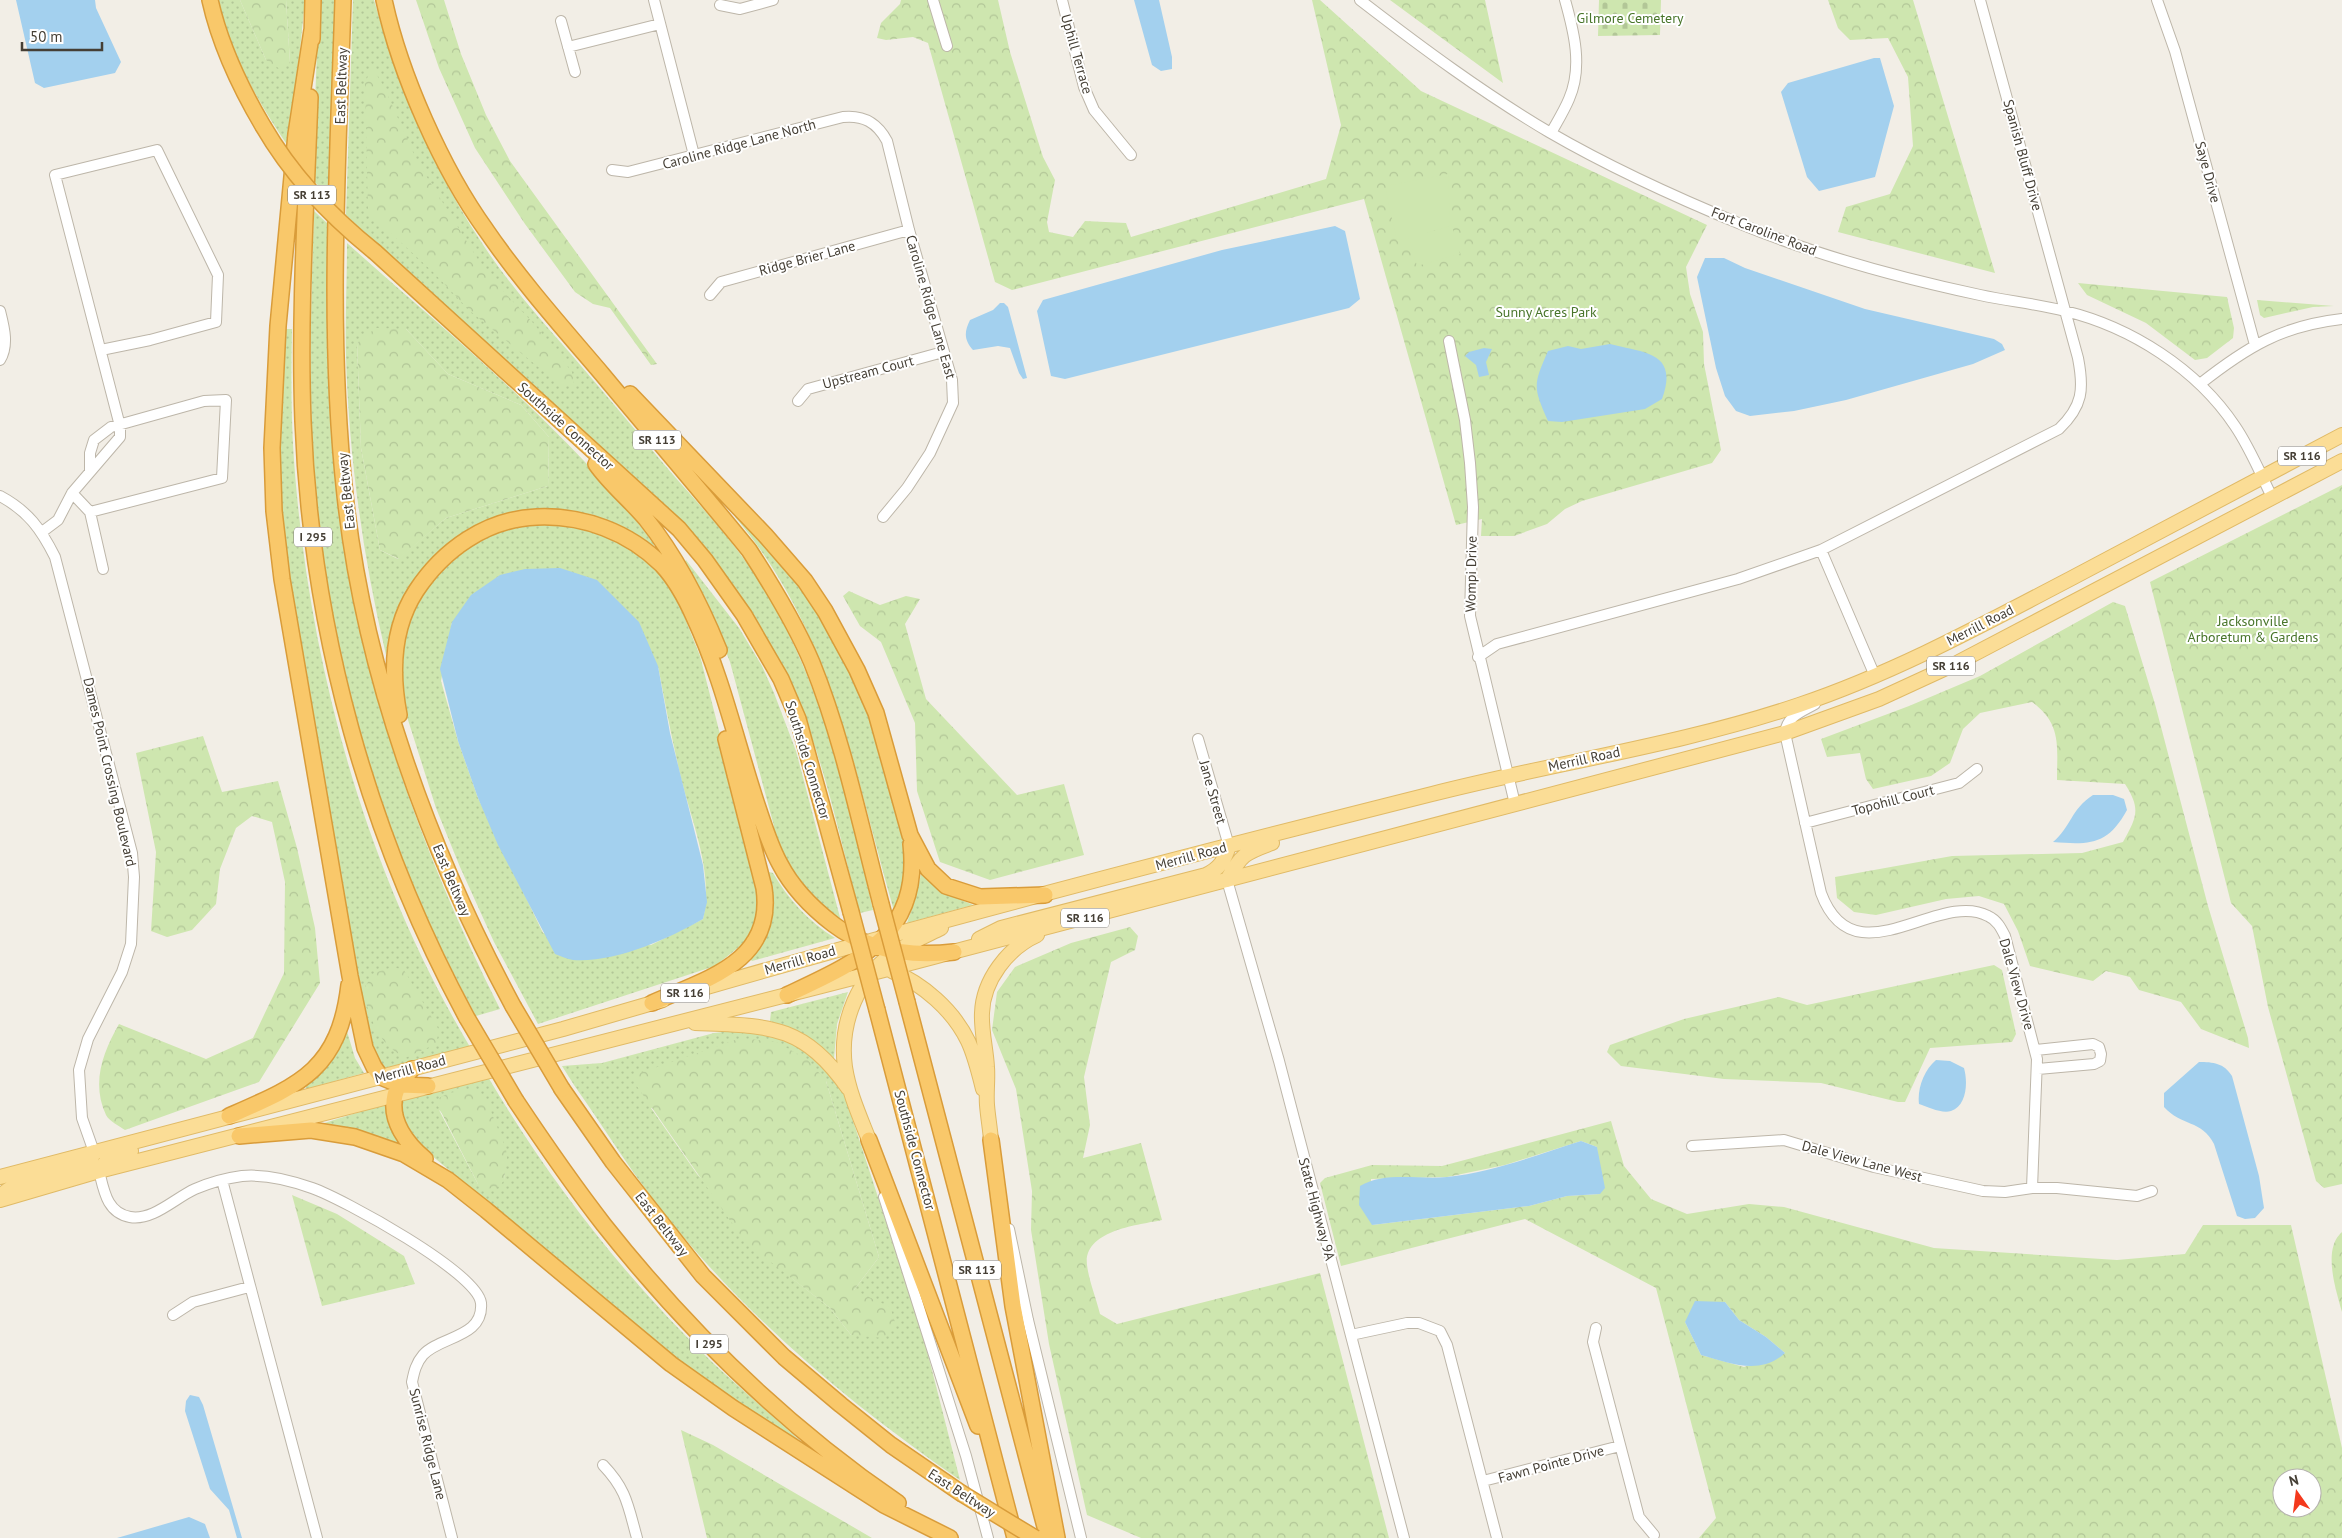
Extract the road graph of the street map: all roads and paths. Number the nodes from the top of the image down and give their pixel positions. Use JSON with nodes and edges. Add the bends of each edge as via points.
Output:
{"nodes":[{"id":1,"x":210,"y":0,"type":"edge"},
{"id":2,"x":313,"y":0,"type":"edge"},
{"id":3,"x":343,"y":0,"type":"edge"},
{"id":4,"x":384,"y":0,"type":"edge"},
{"id":5,"x":654,"y":0,"type":"edge"},
{"id":6,"x":773,"y":0,"type":"edge"},
{"id":7,"x":933,"y":0,"type":"edge"},
{"id":8,"x":1062,"y":0,"type":"edge"},
{"id":9,"x":1360,"y":0,"type":"edge"},
{"id":10,"x":1565,"y":0,"type":"edge"},
{"id":11,"x":1980,"y":0,"type":"edge"},
{"id":12,"x":2157,"y":0,"type":"edge"},
{"id":13,"x":720,"y":5,"type":"dead end"},
{"id":14,"x":561,"y":21,"type":"dead end"},
{"id":15,"x":660,"y":24,"type":"junction"},
{"id":16,"x":312,"y":30,"type":"junction"},
{"id":17,"x":948,"y":46,"type":"dead end"},
{"id":18,"x":568,"y":47,"type":"junction"},
{"id":19,"x":574,"y":72,"type":"dead end"},
{"id":20,"x":865,"y":119,"type":"joint"},
{"id":21,"x":1551,"y":133,"type":"junction"},
{"id":22,"x":1131,"y":155,"type":"dead end"},
{"id":23,"x":694,"y":156,"type":"junction"},
{"id":24,"x":612,"y":170,"type":"dead end"},
{"id":25,"x":909,"y":230,"type":"junction"},
{"id":26,"x":710,"y":295,"type":"dead end"},
{"id":27,"x":0,"y":311,"type":"edge"},
{"id":28,"x":2065,"y":311,"type":"junction"},
{"id":29,"x":553,"y":317,"type":"junction"},
{"id":30,"x":2342,"y":319,"type":"edge"},
{"id":31,"x":1450,"y":341,"type":"dead end"},
{"id":32,"x":2255,"y":345,"type":"junction"},
{"id":33,"x":101,"y":350,"type":"junction"},
{"id":34,"x":943,"y":352,"type":"junction"},
{"id":35,"x":0,"y":360,"type":"edge"},
{"id":36,"x":2200,"y":384,"type":"junction"},
{"id":37,"x":798,"y":401,"type":"dead end"},
{"id":38,"x":120,"y":424,"type":"junction"},
{"id":39,"x":2342,"y":435,"type":"edge"},
{"id":40,"x":579,"y":438,"type":"junction"},
{"id":41,"x":2342,"y":461,"type":"edge"},
{"id":42,"x":90,"y":472,"type":"junction"},
{"id":43,"x":2262,"y":477,"type":"junction"},
{"id":44,"x":72,"y":493,"type":"junction"},
{"id":45,"x":0,"y":496,"type":"edge"},
{"id":46,"x":2272,"y":497,"type":"junction"},
{"id":47,"x":90,"y":512,"type":"junction"},
{"id":48,"x":883,"y":517,"type":"dead end"},
{"id":49,"x":42,"y":532,"type":"junction"},
{"id":50,"x":1821,"y":550,"type":"junction"},
{"id":51,"x":103,"y":569,"type":"dead end"},
{"id":52,"x":697,"y":624,"type":"junction"},
{"id":53,"x":1478,"y":657,"type":"junction"},
{"id":54,"x":1875,"y":676,"type":"junction"},
{"id":55,"x":1844,"y":688,"type":"junction"},
{"id":56,"x":1784,"y":733,"type":"junction"},
{"id":57,"x":1198,"y":739,"type":"dead end"},
{"id":58,"x":408,"y":763,"type":"junction"},
{"id":59,"x":1977,"y":769,"type":"dead end"},
{"id":60,"x":1508,"y":776,"type":"junction"},
{"id":61,"x":1515,"y":804,"type":"junction"},
{"id":62,"x":1360,"y":812,"type":"junction"},
{"id":63,"x":1805,"y":823,"type":"junction"},
{"id":64,"x":910,"y":835,"type":"junction"},
{"id":65,"x":1229,"y":846,"type":"junction"},
{"id":66,"x":778,"y":861,"type":"junction"},
{"id":67,"x":1227,"y":880,"type":"junction"},
{"id":68,"x":1045,"y":895,"type":"junction"},
{"id":69,"x":966,"y":915,"type":"junction"},
{"id":70,"x":1068,"y":922,"type":"junction"},
{"id":71,"x":874,"y":942,"type":"junction"},
{"id":72,"x":896,"y":951,"type":"junction"},
{"id":73,"x":954,"y":952,"type":"junction"},
{"id":74,"x":808,"y":958,"type":"junction"},
{"id":75,"x":860,"y":958,"type":"junction"},
{"id":76,"x":879,"y":969,"type":"junction"},
{"id":77,"x":350,"y":976,"type":"junction"},
{"id":78,"x":787,"y":995,"type":"junction"},
{"id":79,"x":652,"y":1003,"type":"junction"},
{"id":80,"x":681,"y":1022,"type":"junction"},
{"id":81,"x":2036,"y":1050,"type":"junction"},
{"id":82,"x":412,"y":1068,"type":"junction"},
{"id":83,"x":2038,"y":1069,"type":"junction"},
{"id":84,"x":381,"y":1077,"type":"junction"},
{"id":85,"x":428,"y":1086,"type":"joint"},
{"id":86,"x":398,"y":1090,"type":"junction"},
{"id":87,"x":851,"y":1093,"type":"junction"},
{"id":88,"x":987,"y":1104,"type":"junction"},
{"id":89,"x":222,"y":1118,"type":"junction"},
{"id":90,"x":239,"y":1136,"type":"junction"},
{"id":91,"x":870,"y":1140,"type":"junction"},
{"id":92,"x":991,"y":1140,"type":"junction"},
{"id":93,"x":1692,"y":1146,"type":"dead end"},
{"id":94,"x":94,"y":1152,"type":"junction"},
{"id":95,"x":99,"y":1172,"type":"junction"},
{"id":96,"x":0,"y":1177,"type":"edge"},
{"id":97,"x":222,"y":1180,"type":"junction"},
{"id":98,"x":448,"y":1180,"type":"junction"},
{"id":99,"x":2032,"y":1188,"type":"junction"},
{"id":100,"x":2152,"y":1191,"type":"dead end"},
{"id":101,"x":0,"y":1198,"type":"edge"},
{"id":102,"x":249,"y":1287,"type":"junction"},
{"id":103,"x":172,"y":1315,"type":"dead end"},
{"id":104,"x":1596,"y":1328,"type":"dead end"},
{"id":105,"x":1351,"y":1335,"type":"junction"},
{"id":106,"x":1620,"y":1446,"type":"junction"},
{"id":107,"x":993,"y":1454,"type":"junction"},
{"id":108,"x":603,"y":1465,"type":"dead end"},
{"id":109,"x":1483,"y":1481,"type":"junction"},
{"id":110,"x":1654,"y":1534,"type":"dead end"},
{"id":111,"x":316,"y":1538,"type":"edge"},
{"id":112,"x":452,"y":1538,"type":"edge"},
{"id":113,"x":637,"y":1538,"type":"edge"},
{"id":114,"x":950,"y":1538,"type":"edge"},
{"id":115,"x":988,"y":1538,"type":"edge"},
{"id":116,"x":1015,"y":1538,"type":"edge"},
{"id":117,"x":1035,"y":1538,"type":"edge"},
{"id":118,"x":1048,"y":1538,"type":"edge"},
{"id":119,"x":1057,"y":1538,"type":"edge"},
{"id":120,"x":1081,"y":1538,"type":"edge"},
{"id":121,"x":1404,"y":1538,"type":"edge"},
{"id":122,"x":1497,"y":1538,"type":"edge"}],
"edges":[{"from":1,"to":40,"type":"highway","name":"Southside Connector","number":"SR 113","bridge":true,"via":[[227,54],[246,96],[288,166],[316,200]]},
{"from":2,"to":16,"type":"highway","number":"I 295"},
{"from":3,"to":58,"type":"highway","name":"East Beltway","number":"I 295","via":[[335,307],[345,496],[371,641],[389,711]]},
{"from":4,"to":29,"type":"highway","number":"SR 113","via":[[410,84],[462,191],[484,229]]},
{"from":5,"to":15,"type":"street"},
{"from":6,"to":13,"type":"street","via":[[740,9]]},
{"from":7,"to":17,"type":"street"},
{"from":8,"to":22,"type":"street","name":"Uphill Terrace","via":[[1084,87],[1094,110]]},
{"from":9,"to":21,"type":"street","name":"Fort Caroline Road","via":[[1449,67]]},
{"from":10,"to":21,"type":"street","via":[[1576,46],[1576,68],[1570,98]]},
{"from":11,"to":28,"type":"street","name":"Spanish Bluff Drive"},
{"from":12,"to":32,"type":"street","name":"Saye Drive","via":[[2175,51]]},
{"from":14,"to":18,"type":"street"},
{"from":15,"to":18,"type":"street"},
{"from":15,"to":23,"type":"street"},
{"from":16,"to":77,"type":"highway","via":[[296,134],[278,326],[272,448],[274,512],[282,579]]},
{"from":16,"to":114,"type":"highway","number":"I 295","bridge":true,"via":[[302,360],[310,511],[320,583],[341,689],[391,854],[467,1018],[516,1101],[569,1178],[639,1268],[713,1348],[797,1426],[885,1494]]},
{"from":18,"to":19,"type":"street"},
{"from":20,"to":23,"type":"street","name":"Caroline Ridge Lane North","via":[[843,117]]},
{"from":20,"to":25,"type":"street","name":"Caroline Ridge Lane East","via":[[881,130],[886,141]]},
{"from":21,"to":28,"type":"street","name":"Fort Caroline Road","via":[[1676,197],[1810,249],[1895,276]]},
{"from":23,"to":24,"type":"street","name":"Caroline Ridge Lane North","via":[[628,172]]},
{"from":25,"to":26,"type":"street","name":"Ridge Brier Lane","via":[[721,282]]},
{"from":25,"to":34,"type":"street","name":"Caroline Ridge Lane East"},
{"from":27,"to":35,"type":"street","via":[[6,333]]},
{"from":28,"to":36,"type":"street","name":"Fort Caroline Road","via":[[2118,329],[2164,355]]},
{"from":28,"to":50,"type":"street","name":"Spanish Bluff Drive","via":[[2083,380],[2079,403],[2059,429]]},
{"from":29,"to":64,"type":"highway","via":[[765,535],[825,610],[876,713]]},
{"from":29,"to":118,"type":"highway","number":"SR 113","bridge":true,"via":[[749,550],[778,595],[812,663],[829,710]]},
{"from":30,"to":32,"type":"street","via":[[2291,329]]},
{"from":31,"to":53,"type":"street","name":"Wompi Drive","via":[[1470,463],[1470,616]]},
{"from":32,"to":36,"type":"street"},
{"from":33,"to":33,"type":"street","via":[[56,175],[157,150],[218,275],[216,322]]},
{"from":33,"to":38,"type":"street"},
{"from":34,"to":37,"type":"street","name":"Upstream Court","via":[[808,389]]},
{"from":34,"to":48,"type":"street","name":"Caroline Ridge Lane East","via":[[952,380],[954,403],[930,453]]},
{"from":36,"to":43,"type":"street","name":"Fort Caroline Road","via":[[2234,424]]},
{"from":38,"to":42,"type":"street","via":[[120,437]]},
{"from":38,"to":42,"type":"street","via":[[102,432],[94,440]]},
{"from":38,"to":47,"type":"street","via":[[204,401],[226,400],[222,478]]},
{"from":39,"to":43,"type":"main road","name":"Merrill Road","number":"SR 116"},
{"from":40,"to":66,"type":"highway","via":[[598,467],[645,518],[668,549],[707,620],[720,652]]},
{"from":40,"to":107,"type":"highway","name":"Southside Connector","number":"SR 113","bridge":true,"via":[[678,529],[705,560],[762,642],[798,719]]},
{"from":41,"to":46,"type":"main road","name":"Merrill Road","number":"SR 116"},
{"from":42,"to":44,"type":"street"},
{"from":43,"to":46,"type":"street","name":"Fort Caroline Road"},
{"from":43,"to":54,"type":"main road","name":"Merrill Road","number":"SR 116","via":[[1975,629]]},
{"from":44,"to":47,"type":"street"},
{"from":44,"to":49,"type":"street","via":[[58,520]]},
{"from":45,"to":49,"type":"street","name":"Dames Point Crossing Boulevard","via":[[26,513]]},
{"from":46,"to":56,"type":"main road","name":"Merrill Road","number":"SR 116","via":[[1956,664],[1871,702]]},
{"from":47,"to":51,"type":"street"},
{"from":49,"to":94,"type":"street","name":"Dames Point Crossing Boulevard","via":[[63,581],[133,861],[131,944],[122,972],[88,1039],[79,1070],[82,1118]]},
{"from":50,"to":53,"type":"street","name":"Spanish Bluff Drive","via":[[1738,580],[1497,644]]},
{"from":50,"to":54,"type":"street"},
{"from":52,"to":58,"type":"highway","via":[[683,593],[663,566],[634,544],[603,527],[554,517],[529,518],[484,530],[452,550],[435,566],[408,603],[397,637],[394,668]]},
{"from":52,"to":66,"type":"highway","via":[[714,663],[752,791]]},
{"from":52,"to":79,"type":"highway","via":[[764,888],[765,915],[755,942],[743,958],[730,968]]},
{"from":53,"to":60,"type":"street","name":"Wompi Drive"},
{"from":54,"to":55,"type":"main road","name":"Merrill Road","number":"SR 116"},
{"from":55,"to":56,"type":"street","via":[[1792,717],[1786,723]]},
{"from":55,"to":60,"type":"main road","name":"Merrill Road","number":"SR 116","via":[[1797,706],[1713,730]]},
{"from":56,"to":61,"type":"main road","name":"Merrill Road","number":"SR 116"},
{"from":56,"to":63,"type":"street","name":"Dale View Drive"},
{"from":57,"to":65,"type":"street","name":"Jane Street"},
{"from":58,"to":117,"type":"highway","name":"East Beltway","number":"I 295","bridge":true,"via":[[435,840],[480,946],[513,1006],[562,1089],[612,1162],[703,1276],[784,1357],[891,1445]]},
{"from":59,"to":63,"type":"street","name":"Topohill Court","via":[[1959,783]]},
{"from":60,"to":61,"type":"street","name":"Wompi Drive"},
{"from":60,"to":62,"type":"main road","name":"Merrill Road","number":"SR 116"},
{"from":61,"to":67,"type":"main road","name":"Merrill Road","number":"SR 116"},
{"from":62,"to":65,"type":"main road","name":"Merrill Road","number":"SR 116"},
{"from":62,"to":67,"type":"main road","via":[[1256,849],[1239,859]]},
{"from":63,"to":81,"type":"street","name":"Dale View Drive","via":[[1826,905],[1847,927],[1868,933],[1878,932],[1968,910],[1989,916],[1998,924],[2005,936]]},
{"from":64,"to":68,"type":"highway","via":[[928,869],[946,886],[980,897]]},
{"from":64,"to":71,"type":"highway","via":[[913,860],[908,892],[900,914]]},
{"from":65,"to":68,"type":"main road","name":"Merrill Road","number":"SR 116"},
{"from":65,"to":73,"type":"main road","via":[[1218,869],[1206,875],[1001,928]]},
{"from":66,"to":71,"type":"highway","via":[[813,909],[842,931]]},
{"from":67,"to":70,"type":"main road","name":"Merrill Road","number":"SR 116"},
{"from":67,"to":105,"type":"street","name":"State Highway 9A","via":[[1279,1061]]},
{"from":68,"to":69,"type":"main road","name":"Merrill Road","number":"SR 116"},
{"from":69,"to":71,"type":"main road","name":"Merrill Road","number":"SR 116"},
{"from":69,"to":72,"type":"main road"},
{"from":70,"to":73,"type":"main road","name":"Merrill Road","number":"SR 116"},
{"from":70,"to":88,"type":"main road","via":[[1024,941],[1002,963],[987,990],[982,1015],[988,1069]]},
{"from":71,"to":72,"type":"highway"},
{"from":71,"to":74,"type":"main road","name":"Merrill Road","number":"SR 116"},
{"from":71,"to":75,"type":"highway"},
{"from":72,"to":73,"type":"highway","via":[[918,954]]},
{"from":72,"to":76,"type":"main road"},
{"from":73,"to":76,"type":"main road","name":"Merrill Road","number":"SR 116"},
{"from":74,"to":75,"type":"main road"},
{"from":74,"to":79,"type":"main road","name":"Merrill Road","number":"SR 116"},
{"from":75,"to":76,"type":"main road"},
{"from":75,"to":78,"type":"highway"},
{"from":76,"to":78,"type":"main road","name":"Merrill Road","number":"SR 116"},
{"from":76,"to":87,"type":"main road","via":[[858,990],[848,1024],[845,1066]]},
{"from":76,"to":88,"type":"main road","via":[[916,983],[955,1020],[968,1041]]},
{"from":77,"to":84,"type":"highway","via":[[365,1048]]},
{"from":77,"to":89,"type":"highway","via":[[340,1031],[328,1055],[296,1086]]},
{"from":78,"to":80,"type":"main road","name":"Merrill Road","number":"SR 116"},
{"from":79,"to":82,"type":"main road","name":"Merrill Road","number":"SR 116"},
{"from":80,"to":85,"type":"main road","name":"Merrill Road","number":"SR 116"},
{"from":80,"to":87,"type":"main road","via":[[763,1026],[786,1034],[827,1062]]},
{"from":81,"to":83,"type":"street","name":"Dale View Drive"},
{"from":81,"to":83,"type":"street","via":[[2093,1044],[2100,1047],[2102,1054],[2100,1061],[2094,1064]]},
{"from":82,"to":84,"type":"main road","name":"Merrill Road","number":"SR 116"},
{"from":82,"to":86,"type":"highway"},
{"from":83,"to":99,"type":"street","name":"Dale View Drive"},
{"from":84,"to":86,"type":"highway"},
{"from":84,"to":89,"type":"main road","name":"Merrill Road","number":"SR 116"},
{"from":85,"to":86,"type":"highway"},
{"from":86,"to":90,"type":"main road","name":"Merrill Road"},
{"from":86,"to":98,"type":"highway","via":[[395,1114],[402,1135]]},
{"from":87,"to":91,"type":"main road"},
{"from":88,"to":92,"type":"main road"},
{"from":89,"to":94,"type":"main road","name":"Merrill Road","number":"SR 116"},
{"from":89,"to":95,"type":"main road","via":[[205,1131],[118,1154],[108,1159]]},
{"from":90,"to":95,"type":"main road","name":"Merrill Road"},
{"from":90,"to":98,"type":"highway","via":[[311,1130],[354,1137],[404,1154]]},
{"from":91,"to":107,"type":"highway","via":[[974,1420]]},
{"from":91,"to":115,"type":"street","via":[[889,1216],[958,1428]]},
{"from":92,"to":119,"type":"highway","via":[[1013,1306]]},
{"from":92,"to":120,"type":"street","via":[[1028,1320]]},
{"from":93,"to":99,"type":"street","name":"Dale View Lane West","via":[[1784,1140],[1874,1167],[1983,1190],[2004,1192]]},
{"from":94,"to":96,"type":"main road","name":"Merrill Road"},
{"from":94,"to":101,"type":"main road","via":[[85,1166],[21,1184],[8,1189]]},
{"from":95,"to":97,"type":"street","name":"Sunrise Ridge Lane","via":[[106,1199],[114,1212],[131,1218],[147,1216],[195,1189]]},
{"from":95,"to":101,"type":"main road","name":"Merrill Road"},
{"from":97,"to":102,"type":"street"},
{"from":97,"to":112,"type":"street","name":"Sunrise Ridge Lane","via":[[270,1176],[313,1188],[426,1250],[469,1283],[481,1302],[479,1316],[472,1328],[438,1343],[423,1354],[412,1382]]},
{"from":98,"to":114,"type":"highway","via":[[671,1364],[884,1505]]},
{"from":99,"to":100,"type":"street","name":"Dale View Lane West","via":[[2137,1196]]},
{"from":102,"to":103,"type":"street","via":[[193,1302]]},
{"from":102,"to":111,"type":"street"},
{"from":104,"to":106,"type":"street","name":"Fawn Pointe Drive","via":[[1593,1342]]},
{"from":105,"to":109,"type":"street","via":[[1406,1323],[1419,1323],[1440,1331],[1447,1345]]},
{"from":105,"to":121,"type":"street","name":"State Highway 9A"},
{"from":106,"to":109,"type":"street","name":"Fawn Pointe Drive"},
{"from":106,"to":110,"type":"street","name":"Fawn Pointe Drive","via":[[1639,1517]]},
{"from":107,"to":116,"type":"highway","name":"Southside Connector","number":"SR 113"},
{"from":108,"to":113,"type":"street","via":[[625,1493]]},
{"from":109,"to":122,"type":"street"}]}
